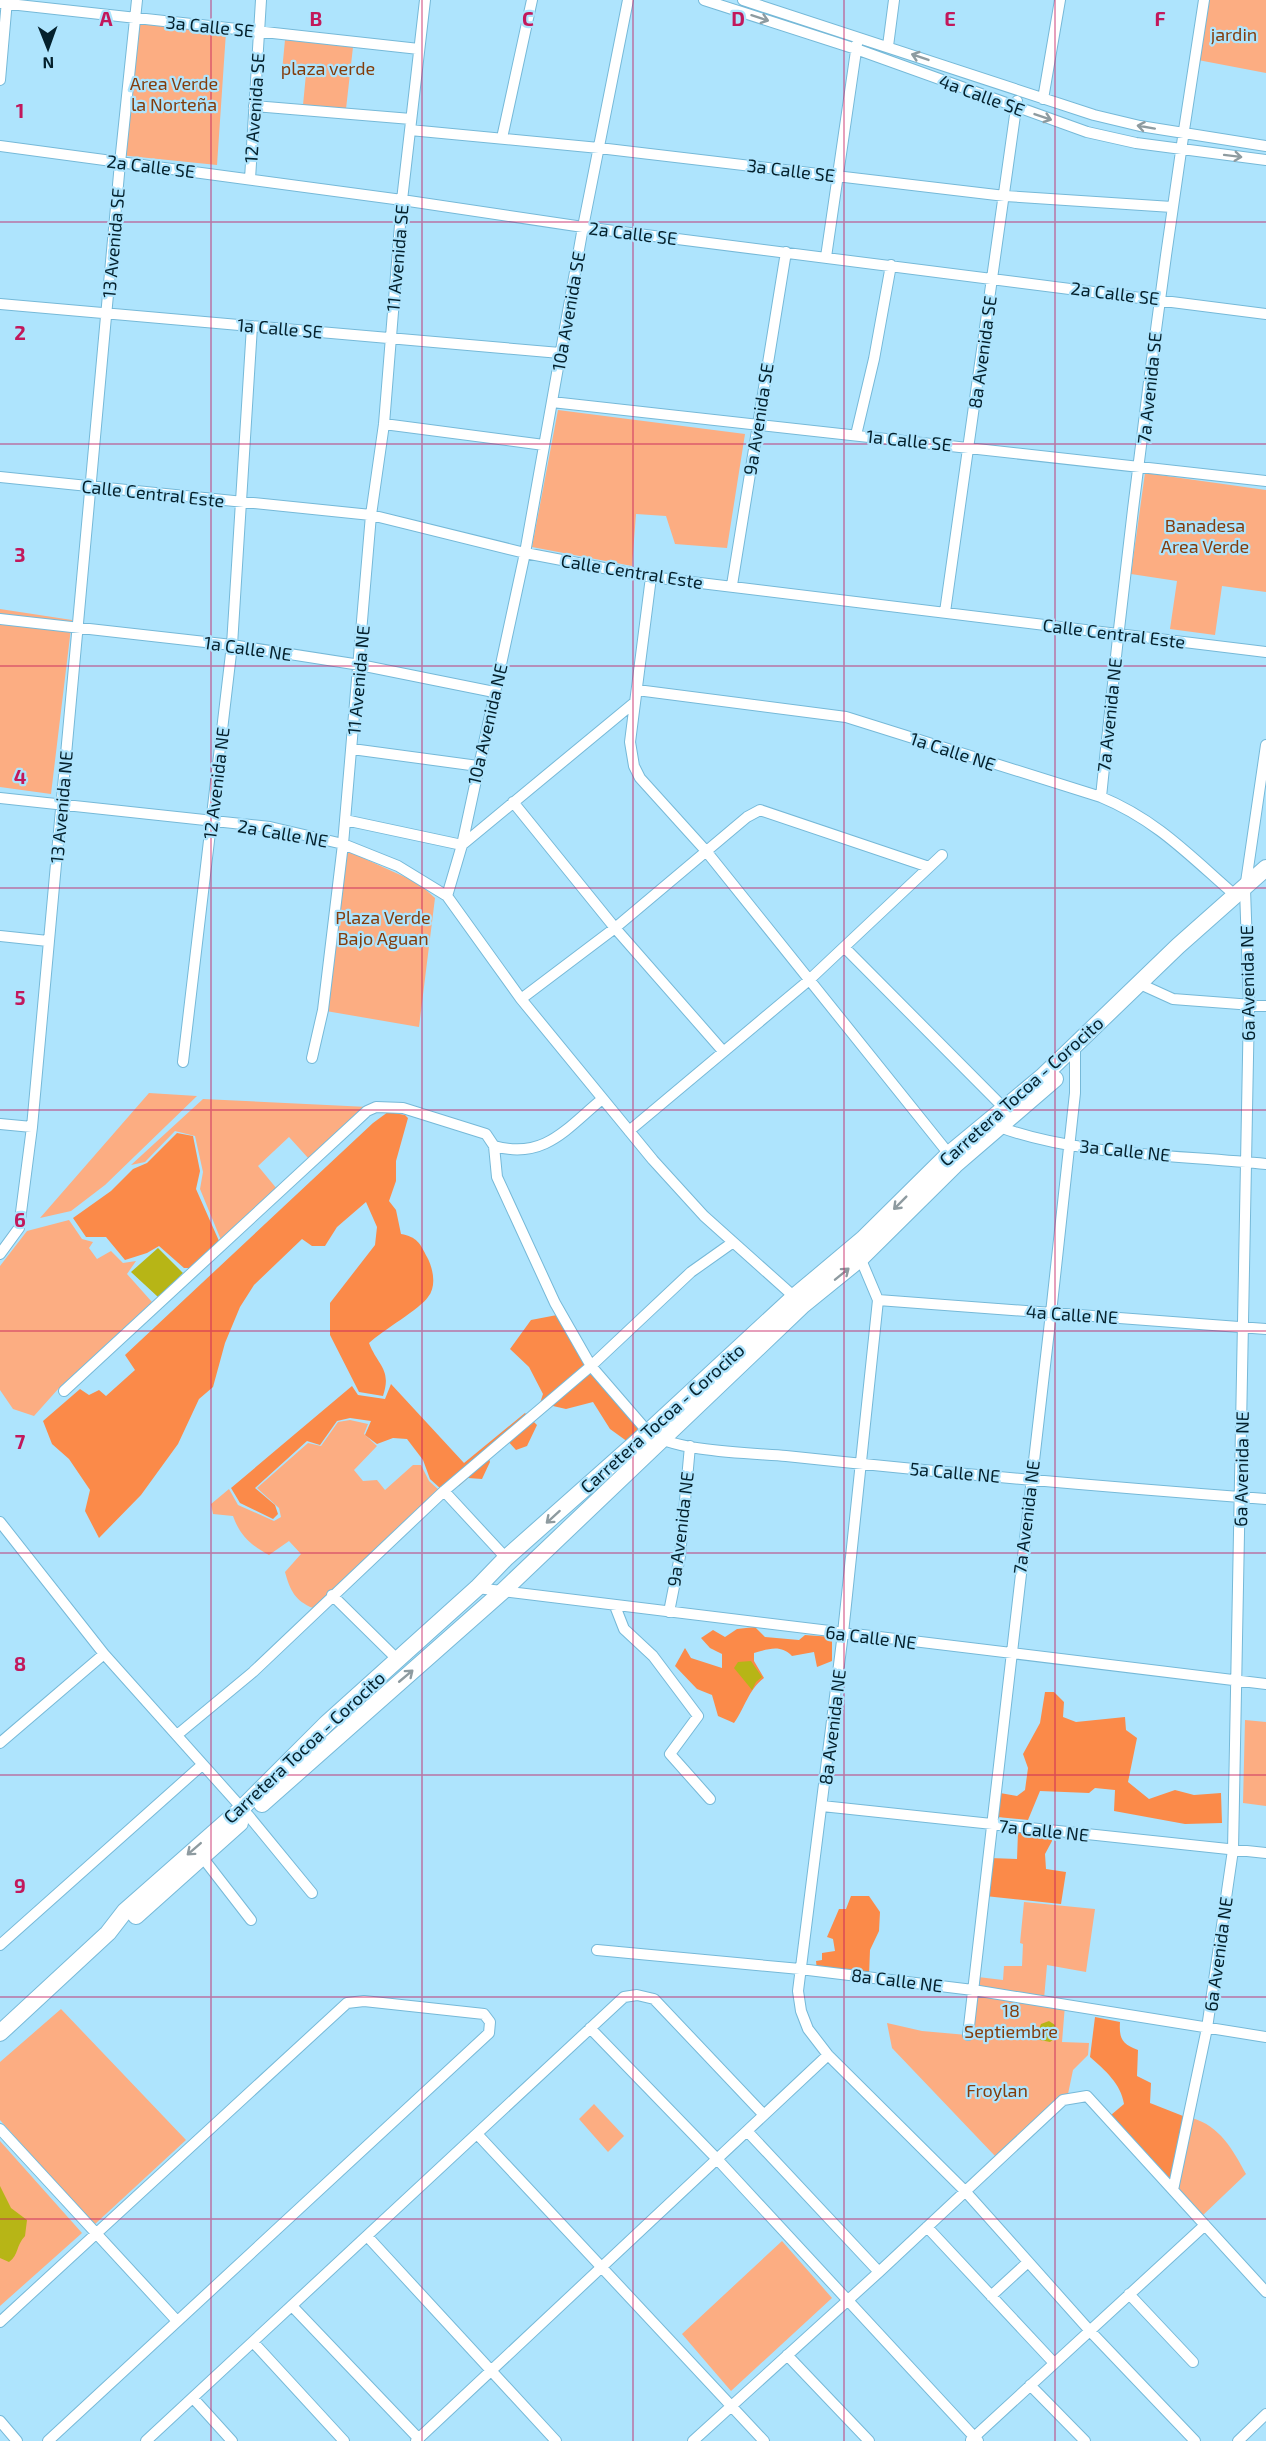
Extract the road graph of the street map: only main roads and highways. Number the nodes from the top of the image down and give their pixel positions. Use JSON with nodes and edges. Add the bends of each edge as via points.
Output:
{"nodes":[{"id":1,"x":1266,"y":868,"type":"edge"},
{"id":2,"x":1266,"y":880,"type":"edge"},
{"id":3,"x":1242,"y":895,"type":"junction"},
{"id":4,"x":1076,"y":1051,"type":"junction"},
{"id":5,"x":994,"y":1125,"type":"junction"},
{"id":6,"x":857,"y":1252,"type":"junction"},
{"id":7,"x":654,"y":1436,"type":"junction"},
{"id":8,"x":245,"y":1812,"type":"junction"},
{"id":9,"x":108,"y":1933,"type":"junction"},
{"id":10,"x":0,"y":2033,"type":"edge"}],
"edges":[{"from":1,"to":3,"type":"main road"},
{"from":2,"to":3,"type":"main road"},
{"from":3,"to":4,"type":"main road","name":"Carretera Tocoa - Corocito"},
{"from":4,"to":5,"type":"main road","name":"Carretera Tocoa - Corocito"},
{"from":4,"to":5,"type":"main road","name":"Carretera Tocoa - Corocito","via":[[1003,1107]]},
{"from":5,"to":6,"type":"main road","name":"Carretera Tocoa - Corocito"},
{"from":5,"to":6,"type":"main road","name":"Carretera Tocoa - Corocito","one_way":true,"via":[[949,1154]]},
{"from":6,"to":7,"type":"main road","name":"Carretera Tocoa - Corocito"},
{"from":8,"to":7,"type":"main road","name":"Carretera Tocoa - Corocito","one_way":true,"via":[[502,1592]]},
{"from":7,"to":8,"type":"main road","name":"Carretera Tocoa - Corocito","one_way":true,"via":[[506,1558],[326,1724]]},
{"from":8,"to":9,"type":"main road","name":"Carretera Tocoa - Corocito","one_way":true,"via":[[125,1911]]},
{"from":8,"to":9,"type":"main road","name":"Carretera Tocoa - Corocito","via":[[203,1858],[132,1919]]},
{"from":9,"to":10,"type":"main road","name":"Carretera Tocoa - Corocito"}]}
